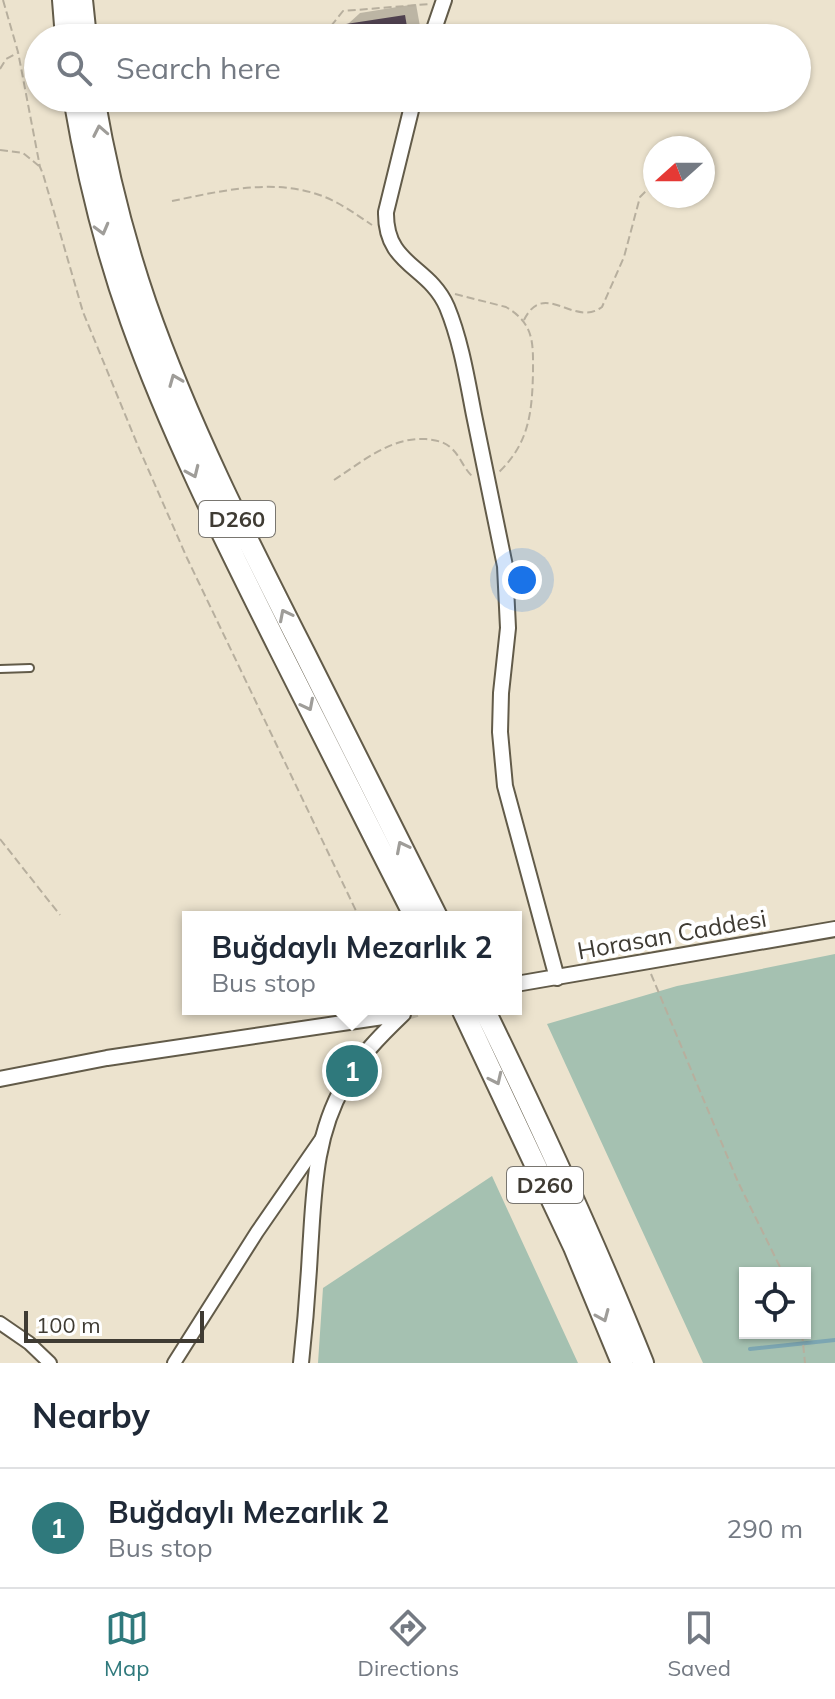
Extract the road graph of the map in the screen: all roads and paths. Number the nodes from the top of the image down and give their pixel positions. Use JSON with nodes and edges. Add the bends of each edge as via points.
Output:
{"nodes":[{"id":1,"x":3,"y":0,"type":"edge"},
{"id":2,"x":63,"y":0,"type":"edge"},
{"id":3,"x":82,"y":0,"type":"edge"},
{"id":4,"x":443,"y":2,"type":"edge"},
{"id":5,"x":65,"y":24,"type":"edge"},
{"id":6,"x":85,"y":24,"type":"edge"},
{"id":7,"x":333,"y":24,"type":"edge"},
{"id":8,"x":436,"y":24,"type":"edge"},
{"id":9,"x":18,"y":52,"type":"junction"},
{"id":10,"x":0,"y":69,"type":"edge"},
{"id":11,"x":24,"y":83,"type":"edge"},
{"id":12,"x":29,"y":112,"type":"edge"},
{"id":13,"x":77,"y":112,"type":"edge"},
{"id":14,"x":97,"y":112,"type":"edge"},
{"id":15,"x":411,"y":112,"type":"edge"},
{"id":16,"x":0,"y":150,"type":"edge"},
{"id":17,"x":40,"y":167,"type":"junction"},
{"id":18,"x":643,"y":194,"type":"edge"},
{"id":19,"x":172,"y":201,"type":"dead end"},
{"id":20,"x":389,"y":237,"type":"junction"},
{"id":21,"x":436,"y":289,"type":"junction"},
{"id":22,"x":523,"y":321,"type":"junction"},
{"id":23,"x":334,"y":480,"type":"dead end"},
{"id":24,"x":488,"y":481,"type":"junction"},
{"id":25,"x":30,"y":668,"type":"dead end"},
{"id":26,"x":0,"y":669,"type":"edge"},
{"id":27,"x":0,"y":839,"type":"edge"},
{"id":28,"x":356,"y":911,"type":"edge"},
{"id":29,"x":412,"y":911,"type":"edge"},
{"id":30,"x":434,"y":911,"type":"edge"},
{"id":31,"x":60,"y":915,"type":"dead end"},
{"id":32,"x":835,"y":929,"type":"edge"},
{"id":33,"x":646,"y":963,"type":"junction"},
{"id":34,"x":557,"y":978,"type":"junction"},
{"id":35,"x":522,"y":983,"type":"edge"},
{"id":36,"x":396,"y":1015,"type":"edge"},
{"id":37,"x":402,"y":1015,"type":"edge"},
{"id":38,"x":465,"y":1015,"type":"edge"},
{"id":39,"x":487,"y":1015,"type":"edge"},
{"id":40,"x":0,"y":1079,"type":"edge"},
{"id":41,"x":322,"y":1138,"type":"junction"},
{"id":42,"x":780,"y":1267,"type":"edge"},
{"id":43,"x":0,"y":1323,"type":"edge"},
{"id":44,"x":803,"y":1339,"type":"edge"},
{"id":45,"x":50,"y":1363,"type":"edge"},
{"id":46,"x":174,"y":1363,"type":"edge"},
{"id":47,"x":301,"y":1363,"type":"edge"},
{"id":48,"x":622,"y":1363,"type":"edge"},
{"id":49,"x":643,"y":1363,"type":"edge"},
{"id":50,"x":805,"y":1363,"type":"edge"}],
"edges":[{"from":1,"to":9,"type":"path"},
{"from":2,"to":5,"type":"highway"},
{"from":3,"to":6,"type":"highway"},
{"from":4,"to":7,"type":"path","via":[[343,11]]},
{"from":4,"to":8,"type":"street"},
{"from":9,"to":10,"type":"path"},
{"from":9,"to":11,"type":"path"},
{"from":12,"to":17,"type":"path"},
{"from":13,"to":29,"type":"highway","number":"D260","one_way":true,"via":[[106,242],[162,400],[231,552]]},
{"from":30,"to":14,"type":"highway","number":"D260","one_way":true,"via":[[243,533],[181,394],[127,242]]},
{"from":15,"to":20,"type":"street","via":[[386,212]]},
{"from":16,"to":17,"type":"path","via":[[23,153]]},
{"from":17,"to":28,"type":"path","via":[[83,312],[138,446]]},
{"from":18,"to":22,"type":"path","via":[[602,307],[589,314],[539,303]]},
{"from":19,"to":20,"type":"path","via":[[248,187],[282,187],[337,203]]},
{"from":20,"to":21,"type":"street","via":[[402,259]]},
{"from":21,"to":22,"type":"path","via":[[506,307]]},
{"from":21,"to":24,"type":"street","via":[[462,355]]},
{"from":22,"to":24,"type":"path","via":[[533,341],[531,412],[514,456]]},
{"from":23,"to":24,"type":"path","via":[[384,447],[423,439],[447,445],[471,475]]},
{"from":24,"to":34,"type":"street","via":[[509,608],[500,712],[504,777]]},
{"from":25,"to":26,"type":"lane"},
{"from":27,"to":31,"type":"path"},
{"from":32,"to":33,"type":"street","name":"Horasan Caddesi"},
{"from":33,"to":34,"type":"street","name":"Horasan Caddesi"},
{"from":33,"to":42,"type":"path","via":[[738,1182]]},
{"from":34,"to":35,"type":"street","name":"Horasan Caddesi"},
{"from":36,"to":40,"type":"street"},
{"from":37,"to":41,"type":"street","via":[[352,1071]]},
{"from":38,"to":48,"type":"highway","number":"D260","one_way":true,"via":[[574,1247]]},
{"from":39,"to":49,"type":"highway","number":"D260","via":[[548,1140]]},
{"from":41,"to":46,"type":"street"},
{"from":41,"to":47,"type":"street"},
{"from":43,"to":45,"type":"street"},
{"from":44,"to":50,"type":"path"}]}
